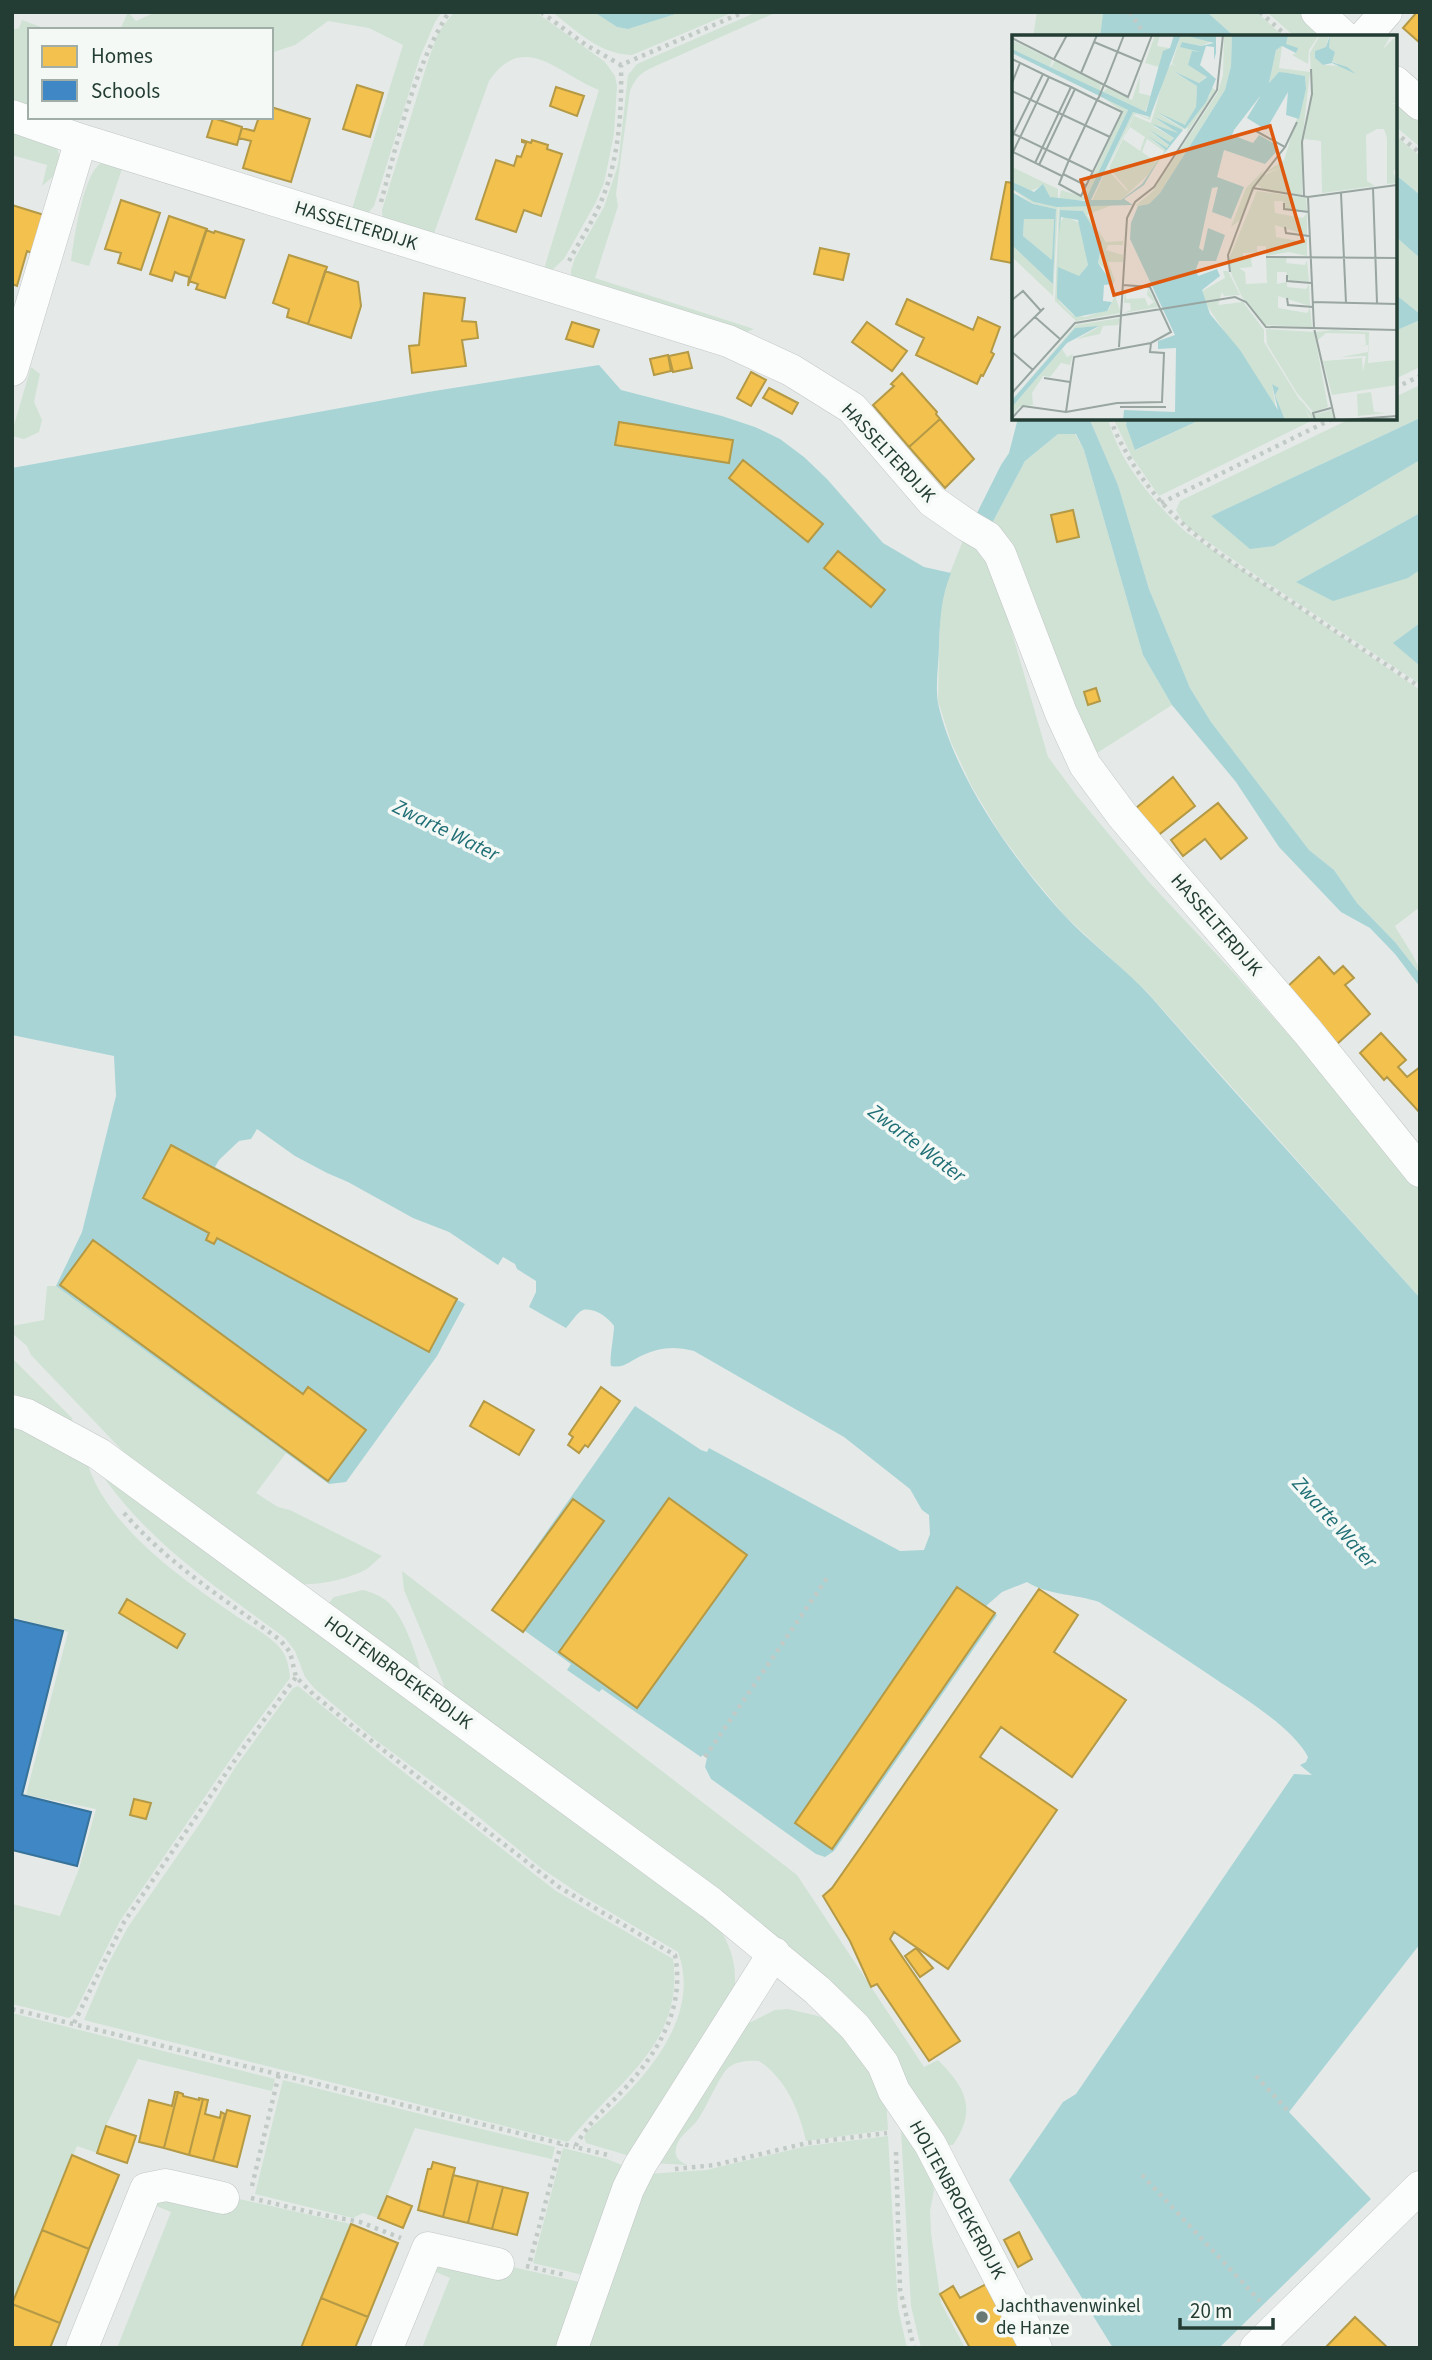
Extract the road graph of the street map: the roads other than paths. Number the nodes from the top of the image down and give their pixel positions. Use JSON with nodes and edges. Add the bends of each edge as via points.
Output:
{"nodes":[{"id":1,"x":1317,"y":12,"type":"edge"},
{"id":2,"x":1386,"y":12,"type":"edge"},
{"id":3,"x":1342,"y":35,"type":"edge"},
{"id":4,"x":1366,"y":35,"type":"edge"},
{"id":5,"x":1397,"y":84,"type":"edge"},
{"id":6,"x":1420,"y":104,"type":"edge"},
{"id":7,"x":12,"y":116,"type":"edge"},
{"id":8,"x":81,"y":140,"type":"junction"},
{"id":9,"x":12,"y":370,"type":"edge"},
{"id":10,"x":1420,"y":1171,"type":"edge"},
{"id":11,"x":12,"y":1411,"type":"edge"},
{"id":12,"x":774,"y":1953,"type":"junction"},
{"id":13,"x":1420,"y":2187,"type":"edge"},
{"id":14,"x":236,"y":2197,"type":"road end"},
{"id":15,"x":513,"y":2265,"type":"road end"},
{"id":16,"x":82,"y":2348,"type":"edge"},
{"id":17,"x":387,"y":2348,"type":"edge"},
{"id":18,"x":572,"y":2348,"type":"edge"},
{"id":19,"x":1036,"y":2348,"type":"edge"},
{"id":20,"x":1256,"y":2348,"type":"edge"}],
"edges":[{"from":1,"to":3,"type":"street"},
{"from":2,"to":4,"type":"street"},
{"from":5,"to":6,"type":"street"},
{"from":7,"to":8,"type":"street","name":"HASSELTERDIJK"},
{"from":8,"to":9,"type":"street"},
{"from":8,"to":10,"type":"street","name":"HASSELTERDIJK","via":[[727,341],[790,370],[852,408],[932,501],[978,532],[1000,554],[1061,713],[1086,765],[1122,815]]},
{"from":11,"to":12,"type":"street","name":"HOLTENBROEKERDIJK","via":[[105,1458]]},
{"from":12,"to":18,"type":"street","via":[[640,2165]]},
{"from":12,"to":19,"type":"street","name":"HOLTENBROEKERDIJK","via":[[855,2027],[883,2064]]},
{"from":13,"to":20,"type":"street"},
{"from":14,"to":16,"type":"street","via":[[166,2185],[146,2189]]},
{"from":15,"to":17,"type":"street","via":[[428,2248]]}]}
